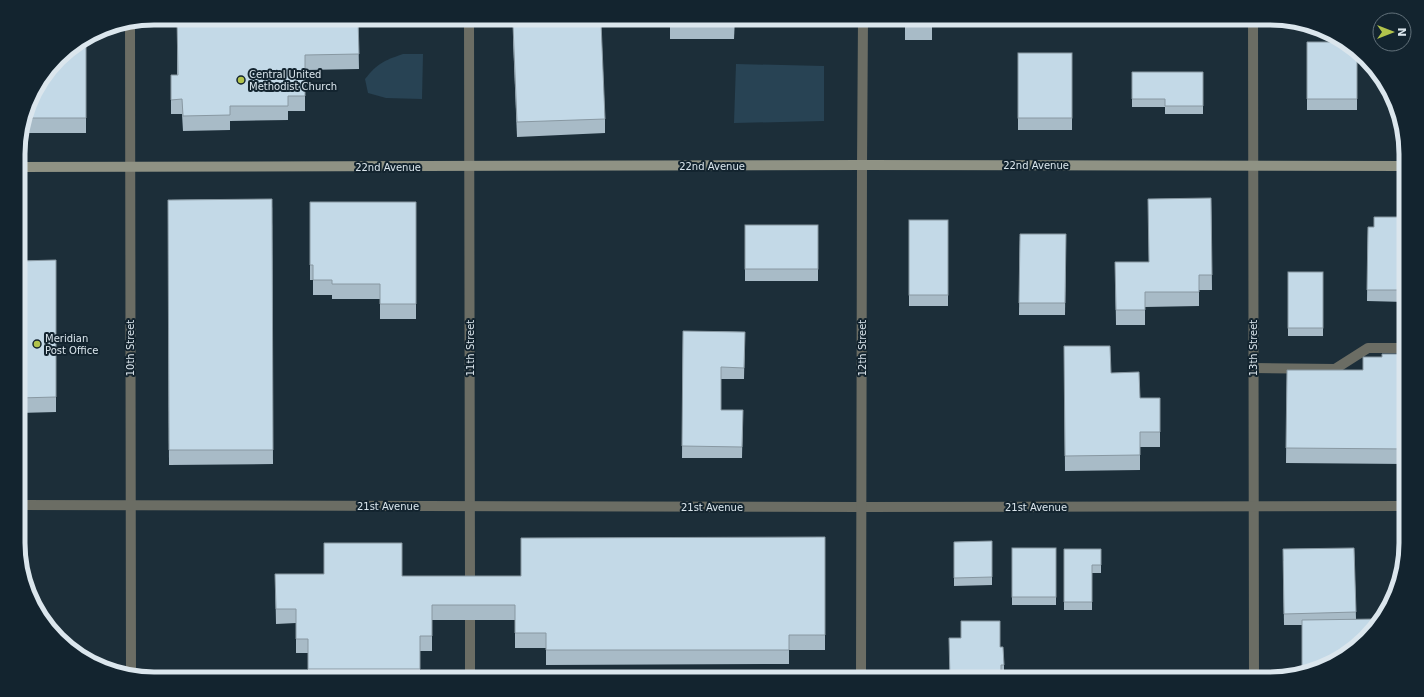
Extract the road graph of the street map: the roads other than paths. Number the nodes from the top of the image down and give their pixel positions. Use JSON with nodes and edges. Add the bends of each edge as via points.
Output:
{"nodes":[{"id":1,"x":469,"y":25,"type":"edge"},
{"id":2,"x":863,"y":25,"type":"edge"},
{"id":3,"x":1253,"y":25,"type":"edge"},
{"id":4,"x":130,"y":27,"type":"edge"},
{"id":5,"x":862,"y":165,"type":"junction"},
{"id":6,"x":1253,"y":165,"type":"junction"},
{"id":7,"x":130,"y":166,"type":"junction"},
{"id":8,"x":1399,"y":166,"type":"edge"},
{"id":9,"x":25,"y":167,"type":"edge"},
{"id":10,"x":469,"y":167,"type":"junction"},
{"id":11,"x":1399,"y":348,"type":"edge"},
{"id":12,"x":1253,"y":368,"type":"junction"},
{"id":13,"x":25,"y":505,"type":"edge"},
{"id":14,"x":130,"y":505,"type":"junction"},
{"id":15,"x":470,"y":506,"type":"junction"},
{"id":16,"x":1253,"y":506,"type":"junction"},
{"id":17,"x":1399,"y":506,"type":"edge"},
{"id":18,"x":861,"y":507,"type":"junction"},
{"id":19,"x":131,"y":670,"type":"edge"},
{"id":20,"x":470,"y":672,"type":"edge"},
{"id":21,"x":861,"y":672,"type":"edge"},
{"id":22,"x":1254,"y":672,"type":"edge"}],
"edges":[{"from":1,"to":10,"type":"street","name":"11th Street"},
{"from":2,"to":5,"type":"street","name":"12th Street"},
{"from":3,"to":6,"type":"street","name":"13th Street"},
{"from":4,"to":7,"type":"street","name":"10th Street"},
{"from":5,"to":6,"type":"main road","name":"22nd Avenue"},
{"from":5,"to":10,"type":"main road","name":"22nd Avenue"},
{"from":5,"to":18,"type":"street","name":"12th Street"},
{"from":6,"to":8,"type":"main road","name":"22nd Avenue"},
{"from":6,"to":12,"type":"street","name":"13th Street"},
{"from":7,"to":9,"type":"main road","name":"22nd Avenue"},
{"from":7,"to":10,"type":"main road","name":"22nd Avenue"},
{"from":7,"to":14,"type":"street","name":"10th Street"},
{"from":10,"to":15,"type":"street","name":"11th Street"},
{"from":11,"to":12,"type":"street","via":[[1368,348],[1335,369]]},
{"from":12,"to":16,"type":"street","name":"13th Street"},
{"from":13,"to":14,"type":"street","name":"21st Avenue"},
{"from":14,"to":15,"type":"street","name":"21st Avenue"},
{"from":14,"to":19,"type":"street","name":"10th Street"},
{"from":15,"to":18,"type":"street","name":"21st Avenue"},
{"from":15,"to":20,"type":"street","name":"11th Street"},
{"from":16,"to":17,"type":"street","name":"21st Avenue"},
{"from":16,"to":18,"type":"street","name":"21st Avenue"},
{"from":16,"to":22,"type":"street","name":"13th Street"},
{"from":18,"to":21,"type":"street","name":"12th Street"}]}
